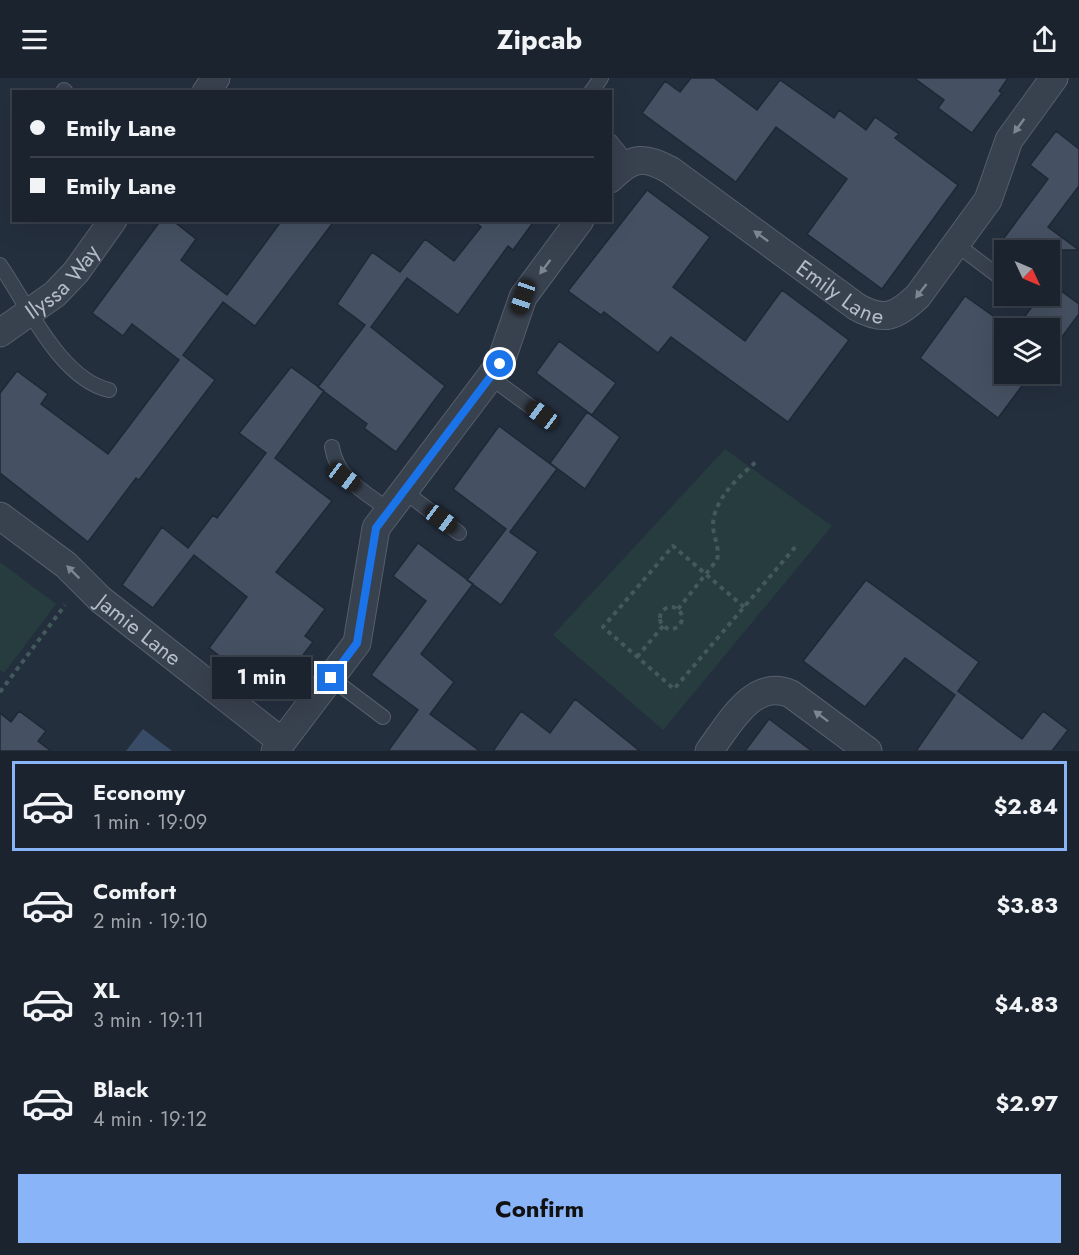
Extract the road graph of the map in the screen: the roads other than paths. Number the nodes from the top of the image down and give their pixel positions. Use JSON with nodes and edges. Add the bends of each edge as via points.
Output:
{"nodes":[{"id":1,"x":1054,"y":78,"type":"edge"},
{"id":2,"x":612,"y":148,"type":"edge"},
{"id":3,"x":619,"y":171,"type":"edge"},
{"id":4,"x":112,"y":222,"type":"edge"},
{"id":5,"x":579,"y":222,"type":"edge"},
{"id":6,"x":956,"y":244,"type":"junction"},
{"id":7,"x":0,"y":265,"type":"edge"},
{"id":8,"x":994,"y":273,"type":"edge"},
{"id":9,"x":28,"y":312,"type":"junction"},
{"id":10,"x":0,"y":333,"type":"edge"},
{"id":11,"x":490,"y":377,"type":"junction"},
{"id":12,"x":109,"y":390,"type":"dead end"},
{"id":13,"x":542,"y":415,"type":"dead end"},
{"id":14,"x":332,"y":447,"type":"dead end"},
{"id":15,"x":396,"y":501,"type":"junction"},
{"id":16,"x":0,"y":516,"type":"edge"},
{"id":17,"x":459,"y":533,"type":"dead end"},
{"id":18,"x":331,"y":678,"type":"junction"},
{"id":19,"x":383,"y":717,"type":"dead end"},
{"id":20,"x":278,"y":746,"type":"edge"},
{"id":21,"x":709,"y":751,"type":"edge"},
{"id":22,"x":868,"y":751,"type":"edge"}],
"edges":[{"from":1,"to":6,"type":"street","name":"Emily Lane","one_way":true,"via":[[1010,140],[988,200]]},
{"from":2,"to":3,"type":"lane"},
{"from":6,"to":3,"type":"street","name":"Emily Lane","one_way":true,"via":[[904,309],[890,316],[872,315],[670,170],[653,161]]},
{"from":4,"to":9,"type":"street","name":"Ilyssa Way","via":[[76,272],[55,294]]},
{"from":5,"to":11,"type":"street","one_way":true,"via":[[523,297],[500,364]]},
{"from":6,"to":8,"type":"lane"},
{"from":7,"to":9,"type":"lane"},
{"from":9,"to":10,"type":"street","name":"Ilyssa Way"},
{"from":9,"to":12,"type":"lane","via":[[74,373]]},
{"from":11,"to":13,"type":"lane"},
{"from":11,"to":15,"type":"street"},
{"from":14,"to":15,"type":"lane","via":[[334,461],[344,477]]},
{"from":15,"to":17,"type":"lane"},
{"from":15,"to":18,"type":"street","via":[[376,528],[357,643]]},
{"from":20,"to":16,"type":"street","name":"Jamie Lane","one_way":true,"via":[[100,599],[66,565]]},
{"from":18,"to":19,"type":"lane"},
{"from":18,"to":20,"type":"street"},
{"from":22,"to":21,"type":"street","one_way":true,"via":[[780,689],[768,689],[743,706]]}]}
